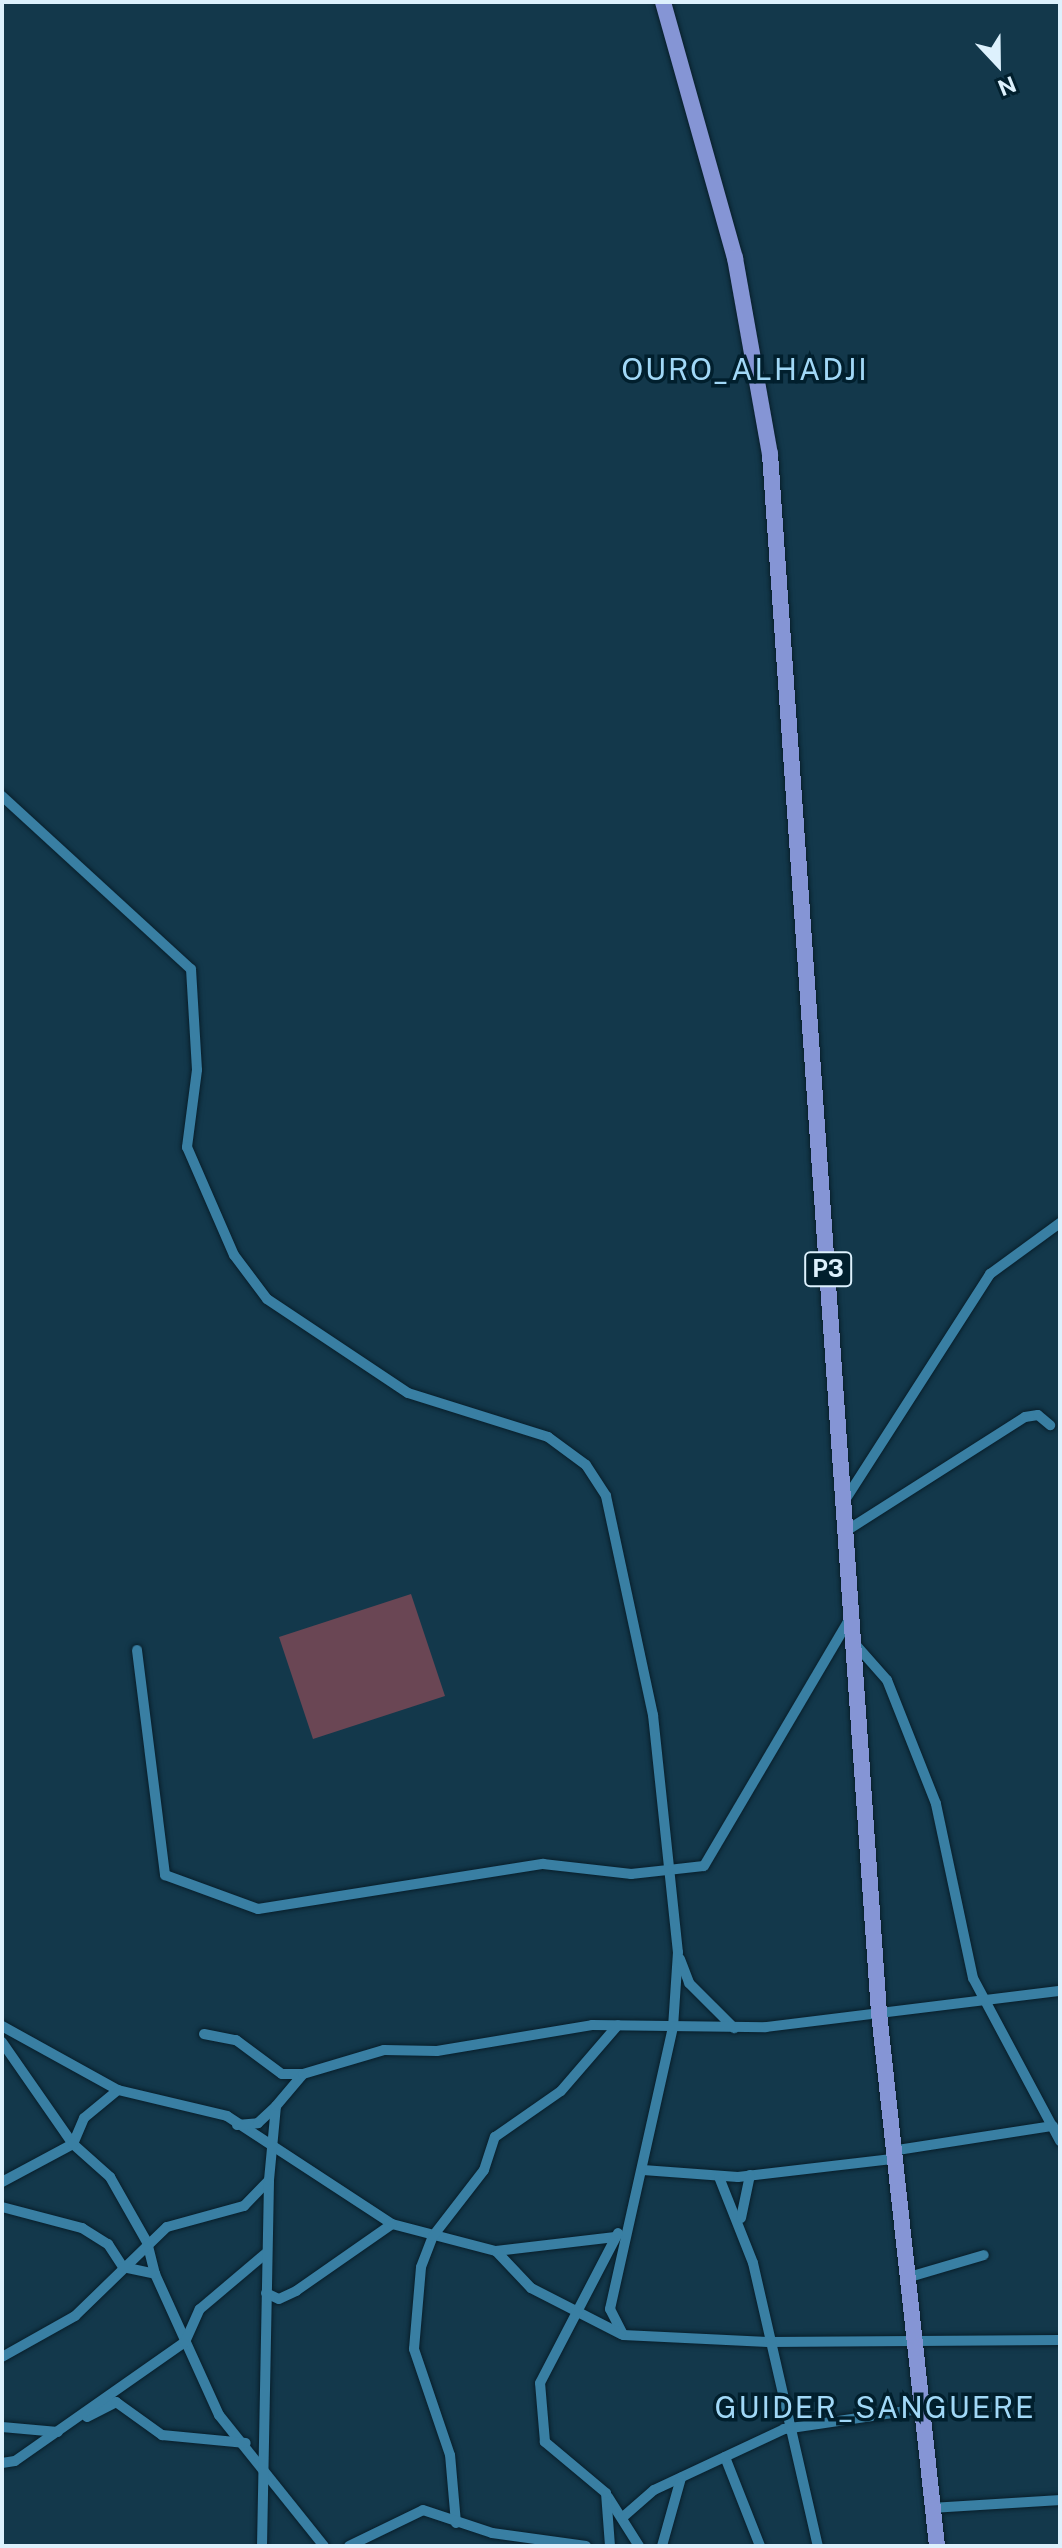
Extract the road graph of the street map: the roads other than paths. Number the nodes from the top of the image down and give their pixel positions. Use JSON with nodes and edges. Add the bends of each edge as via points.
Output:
{"nodes":[{"id":1,"x":663,"y":2,"type":"edge"},
{"id":2,"x":2,"y":796,"type":"edge"},
{"id":3,"x":1060,"y":1223,"type":"edge"},
{"id":4,"x":1050,"y":1425,"type":"dead end"},
{"id":5,"x":845,"y":1500,"type":"junction"},
{"id":6,"x":846,"y":1531,"type":"junction"},
{"id":7,"x":853,"y":1612,"type":"junction"},
{"id":8,"x":856,"y":1645,"type":"junction"},
{"id":9,"x":137,"y":1650,"type":"dead end"},
{"id":10,"x":668,"y":1872,"type":"junction"},
{"id":11,"x":678,"y":1952,"type":"junction"},
{"id":12,"x":1060,"y":1991,"type":"edge"},
{"id":13,"x":984,"y":2003,"type":"junction"},
{"id":14,"x":879,"y":2013,"type":"junction"},
{"id":15,"x":618,"y":2025,"type":"junction"},
{"id":16,"x":2,"y":2026,"type":"edge"},
{"id":17,"x":673,"y":2027,"type":"junction"},
{"id":18,"x":734,"y":2028,"type":"junction"},
{"id":19,"x":204,"y":2034,"type":"dead end"},
{"id":20,"x":2,"y":2042,"type":"edge"},
{"id":21,"x":303,"y":2074,"type":"junction"},
{"id":22,"x":118,"y":2090,"type":"junction"},
{"id":23,"x":276,"y":2106,"type":"junction"},
{"id":24,"x":231,"y":2124,"type":"junction"},
{"id":25,"x":1053,"y":2126,"type":"junction"},
{"id":26,"x":1060,"y":2141,"type":"edge"},
{"id":27,"x":273,"y":2143,"type":"junction"},
{"id":28,"x":73,"y":2144,"type":"junction"},
{"id":29,"x":892,"y":2155,"type":"junction"},
{"id":30,"x":643,"y":2170,"type":"junction"},
{"id":31,"x":750,"y":2175,"type":"junction"},
{"id":32,"x":719,"y":2177,"type":"junction"},
{"id":33,"x":269,"y":2180,"type":"junction"},
{"id":34,"x":2,"y":2182,"type":"edge"},
{"id":35,"x":2,"y":2207,"type":"edge"},
{"id":36,"x":741,"y":2218,"type":"junction"},
{"id":37,"x":392,"y":2224,"type":"junction"},
{"id":38,"x":624,"y":2225,"type":"junction"},
{"id":39,"x":433,"y":2236,"type":"junction"},
{"id":40,"x":615,"y":2237,"type":"junction"},
{"id":41,"x":147,"y":2242,"type":"junction"},
{"id":42,"x":496,"y":2251,"type":"junction"},
{"id":43,"x":265,"y":2254,"type":"junction"},
{"id":44,"x":984,"y":2255,"type":"dead end"},
{"id":45,"x":123,"y":2267,"type":"junction"},
{"id":46,"x":155,"y":2274,"type":"junction"},
{"id":47,"x":906,"y":2278,"type":"junction"},
{"id":48,"x":266,"y":2293,"type":"junction"},
{"id":49,"x":573,"y":2311,"type":"junction"},
{"id":50,"x":623,"y":2335,"type":"junction"},
{"id":51,"x":913,"y":2339,"type":"junction"},
{"id":52,"x":1060,"y":2340,"type":"edge"},
{"id":53,"x":185,"y":2342,"type":"junction"},
{"id":54,"x":768,"y":2342,"type":"junction"},
{"id":55,"x":2,"y":2357,"type":"edge"},
{"id":56,"x":920,"y":2409,"type":"junction"},
{"id":57,"x":2,"y":2427,"type":"edge"},
{"id":58,"x":791,"y":2428,"type":"junction"},
{"id":59,"x":57,"y":2432,"type":"junction"},
{"id":60,"x":246,"y":2443,"type":"junction"},
{"id":61,"x":725,"y":2457,"type":"junction"},
{"id":62,"x":2,"y":2463,"type":"edge"},
{"id":63,"x":268,"y":2470,"type":"junction"},
{"id":64,"x":681,"y":2478,"type":"junction"},
{"id":65,"x":606,"y":2493,"type":"junction"},
{"id":66,"x":1060,"y":2500,"type":"edge"},
{"id":67,"x":932,"y":2508,"type":"junction"},
{"id":68,"x":623,"y":2517,"type":"junction"},
{"id":69,"x":456,"y":2523,"type":"junction"},
{"id":70,"x":324,"y":2545,"type":"edge"},
{"id":71,"x":262,"y":2546,"type":"edge"},
{"id":72,"x":349,"y":2546,"type":"edge"},
{"id":73,"x":586,"y":2546,"type":"edge"},
{"id":74,"x":610,"y":2546,"type":"edge"},
{"id":75,"x":639,"y":2546,"type":"edge"},
{"id":76,"x":662,"y":2546,"type":"edge"},
{"id":77,"x":760,"y":2546,"type":"edge"},
{"id":78,"x":818,"y":2546,"type":"edge"},
{"id":79,"x":937,"y":2546,"type":"edge"}],
"edges":[{"from":1,"to":5,"type":"main road","number":"P3","via":[[735,258],[770,454]]},
{"from":2,"to":10,"type":"street","via":[[191,969],[198,1033],[187,1147],[234,1255],[267,1299],[408,1393],[548,1437],[598,1479],[643,1656]]},
{"from":3,"to":5,"type":"street","via":[[990,1274]]},
{"from":4,"to":6,"type":"street","via":[[1038,1415],[1025,1417]]},
{"from":5,"to":6,"type":"main road","number":"P3"},
{"from":6,"to":7,"type":"main road","number":"P3"},
{"from":7,"to":8,"type":"main road","number":"P3"},
{"from":7,"to":10,"type":"street","via":[[712,1860],[697,1869]]},
{"from":8,"to":13,"type":"street","via":[[887,1680],[936,1804],[958,1933]]},
{"from":8,"to":14,"type":"main road","number":"P3"},
{"from":9,"to":10,"type":"street","via":[[157,1845],[165,1875],[176,1885],[258,1909],[543,1864]]},
{"from":10,"to":11,"type":"street"},
{"from":11,"to":17,"type":"street"},
{"from":11,"to":18,"type":"street","via":[[689,1983]]},
{"from":12,"to":13,"type":"street"},
{"from":13,"to":14,"type":"street"},
{"from":13,"to":25,"type":"street"},
{"from":14,"to":18,"type":"street"},
{"from":14,"to":29,"type":"main road","number":"P3"},
{"from":15,"to":17,"type":"street"},
{"from":15,"to":21,"type":"street","via":[[437,2051],[384,2050]]},
{"from":15,"to":39,"type":"street","via":[[561,2091],[495,2137],[484,2170]]},
{"from":16,"to":22,"type":"street"},
{"from":17,"to":18,"type":"street"},
{"from":17,"to":30,"type":"street"},
{"from":19,"to":21,"type":"street","via":[[236,2040],[267,2068]]},
{"from":20,"to":28,"type":"street"},
{"from":21,"to":23,"type":"street"},
{"from":22,"to":24,"type":"street","via":[[227,2116]]},
{"from":22,"to":28,"type":"street","via":[[84,2118]]},
{"from":23,"to":24,"type":"street","via":[[258,2123]]},
{"from":23,"to":27,"type":"street"},
{"from":24,"to":27,"type":"street"},
{"from":25,"to":26,"type":"street"},
{"from":25,"to":29,"type":"street"},
{"from":27,"to":33,"type":"street"},
{"from":27,"to":37,"type":"street","via":[[312,2177]]},
{"from":28,"to":34,"type":"street"},
{"from":28,"to":41,"type":"street","via":[[110,2177]]},
{"from":29,"to":31,"type":"street"},
{"from":29,"to":47,"type":"main road","number":"P3"},
{"from":30,"to":32,"type":"street"},
{"from":30,"to":38,"type":"street"},
{"from":31,"to":32,"type":"street"},
{"from":31,"to":36,"type":"street"},
{"from":32,"to":36,"type":"street"},
{"from":33,"to":41,"type":"street","via":[[244,2206],[167,2227]]},
{"from":33,"to":43,"type":"street"},
{"from":35,"to":45,"type":"street","via":[[97,2236]]},
{"from":36,"to":54,"type":"street"},
{"from":37,"to":39,"type":"street"},
{"from":37,"to":48,"type":"street","via":[[296,2291],[279,2299]]},
{"from":38,"to":40,"type":"street"},
{"from":38,"to":50,"type":"street","via":[[610,2309]]},
{"from":39,"to":42,"type":"street"},
{"from":39,"to":69,"type":"street","via":[[411,2325],[450,2455]]},
{"from":40,"to":42,"type":"street"},
{"from":40,"to":49,"type":"street"},
{"from":41,"to":45,"type":"street"},
{"from":41,"to":46,"type":"street"},
{"from":42,"to":49,"type":"street","via":[[512,2273]]},
{"from":43,"to":48,"type":"street"},
{"from":43,"to":53,"type":"street","via":[[200,2309]]},
{"from":44,"to":47,"type":"street"},
{"from":45,"to":46,"type":"street"},
{"from":45,"to":55,"type":"street","via":[[75,2316]]},
{"from":46,"to":53,"type":"street"},
{"from":47,"to":51,"type":"main road","number":"P3"},
{"from":48,"to":63,"type":"street"},
{"from":49,"to":50,"type":"street"},
{"from":49,"to":65,"type":"street","via":[[540,2383],[545,2442]]},
{"from":50,"to":54,"type":"street"},
{"from":51,"to":52,"type":"street"},
{"from":51,"to":54,"type":"street"},
{"from":51,"to":56,"type":"main road","number":"P3"},
{"from":53,"to":59,"type":"street"},
{"from":53,"to":60,"type":"street","via":[[219,2415]]},
{"from":54,"to":58,"type":"street"},
{"from":56,"to":58,"type":"street"},
{"from":56,"to":67,"type":"main road","number":"P3"},
{"from":57,"to":59,"type":"street"},
{"from":58,"to":61,"type":"street"},
{"from":58,"to":78,"type":"street"},
{"from":59,"to":60,"type":"street","via":[[116,2402],[162,2435]]},
{"from":59,"to":62,"type":"street"},
{"from":60,"to":63,"type":"street"},
{"from":61,"to":64,"type":"street"},
{"from":61,"to":77,"type":"street"},
{"from":63,"to":70,"type":"street"},
{"from":63,"to":71,"type":"street","via":[[261,2486]]},
{"from":64,"to":68,"type":"street"},
{"from":64,"to":76,"type":"street"},
{"from":65,"to":68,"type":"street"},
{"from":65,"to":74,"type":"street"},
{"from":66,"to":67,"type":"street"},
{"from":67,"to":79,"type":"main road","number":"P3"},
{"from":68,"to":75,"type":"street"},
{"from":69,"to":72,"type":"street","via":[[416,2511]]},
{"from":69,"to":73,"type":"street"}]}
